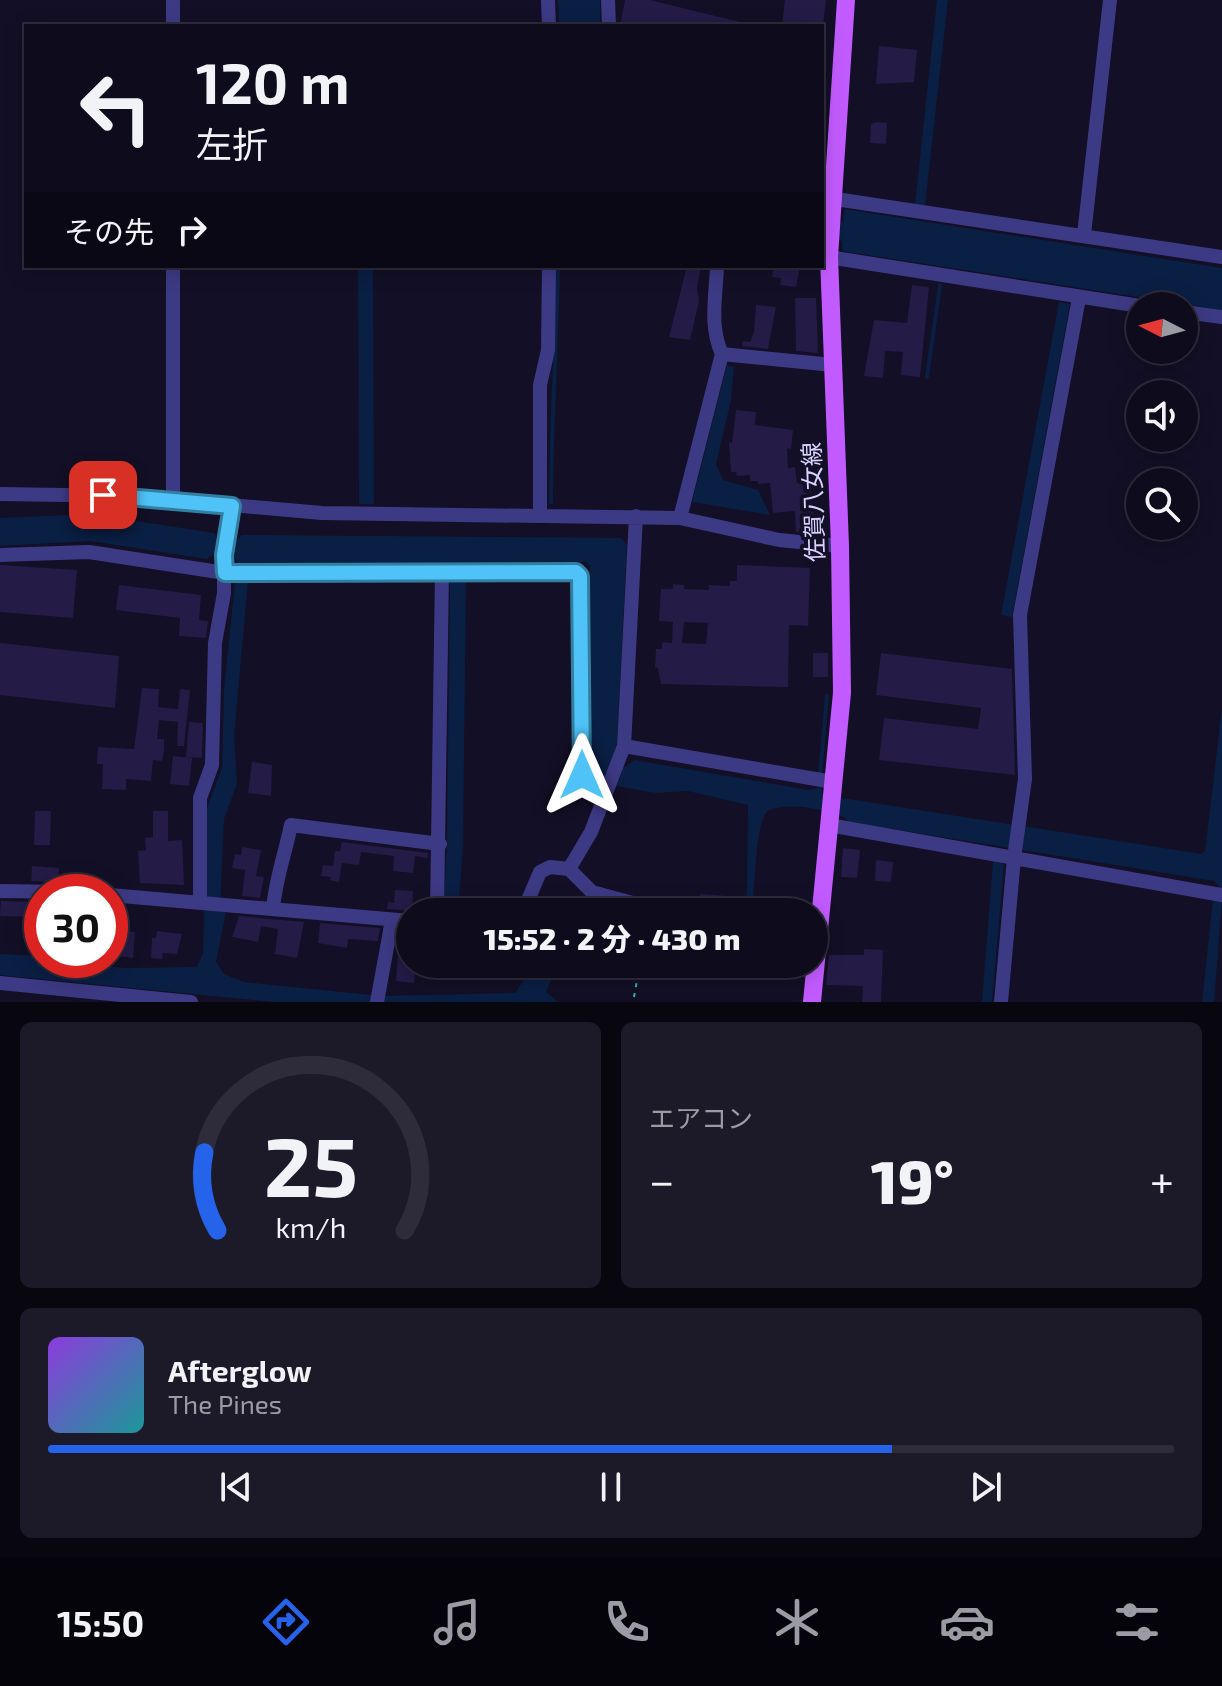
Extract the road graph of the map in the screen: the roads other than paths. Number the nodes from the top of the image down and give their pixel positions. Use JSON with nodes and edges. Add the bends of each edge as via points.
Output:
{"nodes":[{"id":1,"x":173,"y":0,"type":"edge"},
{"id":2,"x":548,"y":0,"type":"edge"},
{"id":3,"x":608,"y":0,"type":"edge"},
{"id":4,"x":846,"y":0,"type":"edge"},
{"id":5,"x":1110,"y":0,"type":"edge"},
{"id":6,"x":173,"y":24,"type":"edge"},
{"id":7,"x":549,"y":24,"type":"edge"},
{"id":8,"x":609,"y":24,"type":"edge"},
{"id":9,"x":827,"y":204,"type":"edge"},
{"id":10,"x":1084,"y":235,"type":"junction"},
{"id":11,"x":827,"y":252,"type":"edge"},
{"id":12,"x":1222,"y":257,"type":"edge"},
{"id":13,"x":173,"y":268,"type":"edge"},
{"id":14,"x":549,"y":268,"type":"edge"},
{"id":15,"x":717,"y":268,"type":"edge"},
{"id":16,"x":1079,"y":298,"type":"junction"},
{"id":17,"x":1126,"y":304,"type":"edge"},
{"id":18,"x":1198,"y":314,"type":"edge"},
{"id":19,"x":1222,"y":317,"type":"edge"},
{"id":20,"x":722,"y":354,"type":"junction"},
{"id":21,"x":833,"y":365,"type":"junction"},
{"id":22,"x":0,"y":494,"type":"edge"},
{"id":23,"x":173,"y":500,"type":"junction"},
{"id":24,"x":232,"y":506,"type":"junction"},
{"id":25,"x":540,"y":515,"type":"junction"},
{"id":26,"x":636,"y":516,"type":"junction"},
{"id":27,"x":680,"y":518,"type":"junction"},
{"id":28,"x":840,"y":546,"type":"junction"},
{"id":29,"x":0,"y":555,"type":"edge"},
{"id":30,"x":442,"y":571,"type":"junction"},
{"id":31,"x":225,"y":573,"type":"junction"},
{"id":32,"x":624,"y":746,"type":"junction"},
{"id":33,"x":614,"y":773,"type":"junction"},
{"id":34,"x":833,"y":788,"type":"junction"},
{"id":35,"x":830,"y":820,"type":"junction"},
{"id":36,"x":440,"y":844,"type":"junction"},
{"id":37,"x":1014,"y":858,"type":"junction"},
{"id":38,"x":569,"y":869,"type":"junction"},
{"id":39,"x":0,"y":891,"type":"edge"},
{"id":40,"x":24,"y":891,"type":"edge"},
{"id":41,"x":1222,"y":895,"type":"edge"},
{"id":42,"x":128,"y":896,"type":"edge"},
{"id":43,"x":438,"y":898,"type":"edge"},
{"id":44,"x":529,"y":898,"type":"edge"},
{"id":45,"x":614,"y":898,"type":"edge"},
{"id":46,"x":821,"y":898,"type":"edge"},
{"id":47,"x":202,"y":901,"type":"junction"},
{"id":48,"x":273,"y":908,"type":"junction"},
{"id":49,"x":392,"y":920,"type":"junction"},
{"id":50,"x":396,"y":920,"type":"edge"},
{"id":51,"x":813,"y":978,"type":"edge"},
{"id":52,"x":0,"y":983,"type":"edge"},
{"id":53,"x":152,"y":1000,"type":"edge"},
{"id":54,"x":191,"y":1002,"type":"edge"},
{"id":55,"x":377,"y":1002,"type":"edge"},
{"id":56,"x":812,"y":1002,"type":"edge"},
{"id":57,"x":1001,"y":1002,"type":"edge"}],
"edges":[{"from":1,"to":6,"type":"street"},
{"from":2,"to":7,"type":"street"},
{"from":3,"to":8,"type":"street"},
{"from":4,"to":9,"type":"main road","name":"佐賀八女線"},
{"from":5,"to":10,"type":"street"},
{"from":9,"to":10,"type":"street"},
{"from":9,"to":11,"type":"main road","name":"佐賀八女線"},
{"from":10,"to":12,"type":"street"},
{"from":11,"to":16,"type":"street"},
{"from":11,"to":21,"type":"main road","name":"佐賀八女線"},
{"from":13,"to":23,"type":"street"},
{"from":14,"to":25,"type":"street","via":[[548,350],[540,385]]},
{"from":15,"to":20,"type":"street","via":[[715,326]]},
{"from":16,"to":17,"type":"street"},
{"from":16,"to":37,"type":"street","via":[[1020,615],[1025,779]]},
{"from":18,"to":19,"type":"street"},
{"from":20,"to":21,"type":"street"},
{"from":20,"to":27,"type":"street"},
{"from":21,"to":28,"type":"main road","name":"佐賀八女線"},
{"from":22,"to":23,"type":"street"},
{"from":23,"to":24,"type":"street"},
{"from":24,"to":25,"type":"street","via":[[322,513]]},
{"from":24,"to":31,"type":"street"},
{"from":25,"to":26,"type":"street"},
{"from":26,"to":27,"type":"street"},
{"from":26,"to":32,"type":"street"},
{"from":27,"to":28,"type":"street","via":[[779,540]]},
{"from":28,"to":34,"type":"main road","name":"佐賀八女線","via":[[842,693]]},
{"from":29,"to":31,"type":"street","via":[[89,552]]},
{"from":30,"to":31,"type":"street"},
{"from":30,"to":33,"type":"street","via":[[580,576],[582,775]]},
{"from":30,"to":36,"type":"street"},
{"from":31,"to":47,"type":"street","via":[[212,680],[212,765],[200,798]]},
{"from":32,"to":33,"type":"street"},
{"from":32,"to":34,"type":"street"},
{"from":33,"to":38,"type":"street","via":[[591,832]]},
{"from":34,"to":35,"type":"main road","name":"佐賀八女線"},
{"from":35,"to":37,"type":"street"},
{"from":35,"to":46,"type":"main road","name":"佐賀八女線"},
{"from":36,"to":43,"type":"street"},
{"from":36,"to":48,"type":"street","via":[[291,825],[276,872]]},
{"from":37,"to":41,"type":"street"},
{"from":37,"to":57,"type":"street"},
{"from":38,"to":44,"type":"street","via":[[540,872]]},
{"from":38,"to":45,"type":"street","via":[[592,892]]},
{"from":39,"to":40,"type":"street"},
{"from":42,"to":47,"type":"street"},
{"from":47,"to":48,"type":"street"},
{"from":48,"to":49,"type":"street"},
{"from":49,"to":50,"type":"street"},
{"from":49,"to":55,"type":"street"},
{"from":51,"to":56,"type":"main road","name":"佐賀八女線"},
{"from":52,"to":53,"type":"street"},
{"from":53,"to":54,"type":"street"}]}
